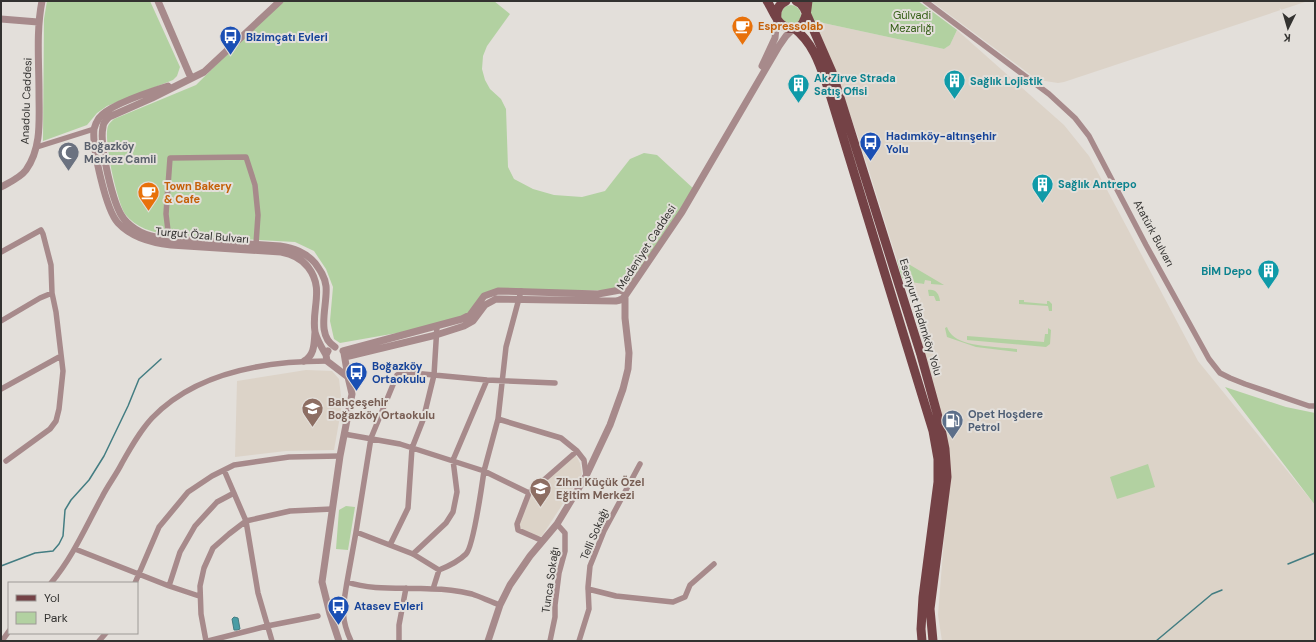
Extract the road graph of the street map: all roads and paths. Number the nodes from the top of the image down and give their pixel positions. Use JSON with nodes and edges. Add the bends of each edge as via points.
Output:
{"nodes":[{"id":1,"x":42,"y":1,"type":"edge"},
{"id":2,"x":158,"y":1,"type":"edge"},
{"id":3,"x":280,"y":1,"type":"edge"},
{"id":4,"x":767,"y":1,"type":"edge"},
{"id":5,"x":786,"y":1,"type":"edge"},
{"id":6,"x":796,"y":1,"type":"edge"},
{"id":7,"x":808,"y":1,"type":"edge"},
{"id":8,"x":925,"y":1,"type":"edge"},
{"id":9,"x":806,"y":12,"type":"junction"},
{"id":10,"x":777,"y":18,"type":"junction"},
{"id":11,"x":1,"y":19,"type":"edge"},
{"id":12,"x":38,"y":22,"type":"junction"},
{"id":13,"x":794,"y":28,"type":"junction"},
{"id":14,"x":191,"y":78,"type":"junction"},
{"id":15,"x":741,"y":109,"type":"junction"},
{"id":16,"x":94,"y":129,"type":"junction"},
{"id":17,"x":37,"y":147,"type":"junction"},
{"id":18,"x":1,"y":187,"type":"edge"},
{"id":19,"x":169,"y":239,"type":"junction"},
{"id":20,"x":256,"y":244,"type":"junction"},
{"id":21,"x":1,"y":252,"type":"edge"},
{"id":22,"x":52,"y":293,"type":"junction"},
{"id":23,"x":520,"y":295,"type":"junction"},
{"id":24,"x":625,"y":296,"type":"junction"},
{"id":25,"x":1,"y":321,"type":"edge"},
{"id":26,"x":437,"y":326,"type":"junction"},
{"id":27,"x":315,"y":329,"type":"junction"},
{"id":28,"x":436,"y":335,"type":"junction"},
{"id":29,"x":335,"y":347,"type":"junction"},
{"id":30,"x":61,"y":356,"type":"junction"},
{"id":31,"x":344,"y":356,"type":"junction"},
{"id":32,"x":326,"y":358,"type":"junction"},
{"id":33,"x":304,"y":361,"type":"junction"},
{"id":34,"x":334,"y":366,"type":"junction"},
{"id":35,"x":434,"y":374,"type":"junction"},
{"id":36,"x":348,"y":377,"type":"junction"},
{"id":37,"x":487,"y":380,"type":"junction"},
{"id":38,"x":503,"y":381,"type":"junction"},
{"id":39,"x":555,"y":383,"type":"dead end"},
{"id":40,"x":1,"y":388,"type":"edge"},
{"id":41,"x":1315,"y":406,"type":"edge"},
{"id":42,"x":933,"y":412,"type":"junction"},
{"id":43,"x":498,"y":419,"type":"junction"},
{"id":44,"x":344,"y":434,"type":"junction"},
{"id":45,"x":371,"y":438,"type":"junction"},
{"id":46,"x":412,"y":448,"type":"junction"},
{"id":47,"x":577,"y":450,"type":"junction"},
{"id":48,"x":340,"y":456,"type":"junction"},
{"id":49,"x":453,"y":460,"type":"junction"},
{"id":50,"x":6,"y":461,"type":"dead end"},
{"id":51,"x":640,"y":464,"type":"dead end"},
{"id":52,"x":224,"y":470,"type":"junction"},
{"id":53,"x":484,"y":471,"type":"junction"},
{"id":54,"x":586,"y":476,"type":"junction"},
{"id":55,"x":234,"y":493,"type":"junction"},
{"id":56,"x":529,"y":493,"type":"junction"},
{"id":57,"x":332,"y":509,"type":"junction"},
{"id":58,"x":246,"y":521,"type":"junction"},
{"id":59,"x":557,"y":524,"type":"junction"},
{"id":60,"x":356,"y":532,"type":"junction"},
{"id":61,"x":543,"y":541,"type":"junction"},
{"id":62,"x":390,"y":545,"type":"junction"},
{"id":63,"x":75,"y":549,"type":"junction"},
{"id":64,"x":413,"y":554,"type":"junction"},
{"id":65,"x":714,"y":564,"type":"dead end"},
{"id":66,"x":439,"y":570,"type":"junction"},
{"id":67,"x":139,"y":574,"type":"junction"},
{"id":68,"x":52,"y":582,"type":"edge"},
{"id":69,"x":135,"y":582,"type":"edge"},
{"id":70,"x":347,"y":582,"type":"junction"},
{"id":71,"x":169,"y":586,"type":"junction"},
{"id":72,"x":406,"y":588,"type":"junction"},
{"id":73,"x":433,"y":589,"type":"junction"},
{"id":74,"x":588,"y":589,"type":"junction"},
{"id":75,"x":199,"y":596,"type":"junction"},
{"id":76,"x":500,"y":605,"type":"junction"},
{"id":77,"x":318,"y":616,"type":"dead end"},
{"id":78,"x":267,"y":626,"type":"junction"},
{"id":79,"x":8,"y":632,"type":"edge"},
{"id":80,"x":2,"y":641,"type":"edge"},
{"id":81,"x":207,"y":641,"type":"edge"},
{"id":82,"x":272,"y":641,"type":"edge"},
{"id":83,"x":339,"y":641,"type":"edge"},
{"id":84,"x":351,"y":641,"type":"edge"},
{"id":85,"x":399,"y":641,"type":"edge"},
{"id":86,"x":489,"y":641,"type":"edge"},
{"id":87,"x":550,"y":641,"type":"edge"},
{"id":88,"x":578,"y":641,"type":"edge"},
{"id":89,"x":922,"y":641,"type":"edge"},
{"id":90,"x":933,"y":641,"type":"edge"}],
"edges":[{"from":1,"to":12,"type":"street","name":"Anadolu Caddesi"},
{"from":2,"to":14,"type":"street"},
{"from":3,"to":14,"type":"street","name":"Turgut Özal Bulvarı","via":[[204,72]]},
{"from":4,"to":10,"type":"main road"},
{"from":5,"to":10,"type":"main road","via":[[780,5]]},
{"from":6,"to":9,"type":"main road","via":[[802,4]]},
{"from":7,"to":9,"type":"main road"},
{"from":8,"to":41,"type":"street","name":"Atatürk Bulvarı","via":[[1049,94],[1081,125],[1209,359],[1220,373],[1245,384]]},
{"from":9,"to":13,"type":"main road","via":[[804,21]]},
{"from":9,"to":42,"type":"main road","name":"Esenyurt Hadımköy Yolu","via":[[832,72],[922,355]]},
{"from":10,"to":13,"type":"main road","name":"Esenyurt Hadımköy Yolu","via":[[786,28]]},
{"from":10,"to":15,"type":"street","via":[[775,38]]},
{"from":11,"to":12,"type":"street"},
{"from":12,"to":17,"type":"street","name":"Anadolu Caddesi"},
{"from":13,"to":15,"type":"street","via":[[779,46]]},
{"from":13,"to":42,"type":"main road","name":"Esenyurt Hadımköy Yolu","via":[[811,45],[828,88]]},
{"from":14,"to":16,"type":"street","name":"Turgut Özal Bulvarı","via":[[108,110],[100,117]]},
{"from":14,"to":19,"type":"street","name":"Turgut Özal Bulvarı","via":[[112,115],[102,128],[105,162],[114,199],[121,215],[143,234]]},
{"from":15,"to":24,"type":"street","name":"Medeniyet Caddesi","via":[[682,212]]},
{"from":16,"to":17,"type":"street"},
{"from":16,"to":27,"type":"street","name":"Turgut Özal Bulvarı","via":[[96,155],[104,190],[113,216],[123,228],[138,238],[163,245],[281,252],[297,257],[308,267],[316,281]]},
{"from":17,"to":18,"type":"street","name":"Anadolu Caddesi","via":[[26,171]]},
{"from":19,"to":20,"type":"street","name":"Turgut Özal Bulvarı"},
{"from":19,"to":20,"type":"street","via":[[166,214],[170,158],[246,157],[254,185],[258,215]]},
{"from":20,"to":29,"type":"street","name":"Turgut Özal Bulvarı","via":[[292,248],[306,254],[317,265],[326,284],[325,333],[328,341]]},
{"from":21,"to":22,"type":"street","via":[[41,230],[51,265]]},
{"from":22,"to":25,"type":"street"},
{"from":22,"to":30,"type":"street"},
{"from":23,"to":24,"type":"street","via":[[616,301],[622,300]]},
{"from":23,"to":26,"type":"street","via":[[498,291],[486,294],[470,315]]},
{"from":23,"to":28,"type":"street","via":[[496,299],[485,305],[478,316],[468,324]]},
{"from":23,"to":38,"type":"street","via":[[506,347]]},
{"from":24,"to":54,"type":"street","name":"Medeniyet Caddesi","via":[[628,369],[610,425]]},
{"from":26,"to":28,"type":"street"},
{"from":26,"to":31,"type":"street"},
{"from":27,"to":32,"type":"street","name":"Turgut Özal Bulvarı"},
{"from":27,"to":33,"type":"street","via":[[312,354]]},
{"from":28,"to":31,"type":"street"},
{"from":28,"to":35,"type":"street"},
{"from":29,"to":31,"type":"street","via":[[338,347]]},
{"from":29,"to":32,"type":"street","via":[[329,349]]},
{"from":30,"to":40,"type":"street"},
{"from":30,"to":50,"type":"street","via":[[63,371],[56,422]]},
{"from":31,"to":34,"type":"street","via":[[341,364]]},
{"from":31,"to":36,"type":"street"},
{"from":32,"to":33,"type":"street"},
{"from":32,"to":34,"type":"street"},
{"from":33,"to":63,"type":"street","via":[[259,367],[220,376],[189,390],[160,411],[139,434]]},
{"from":34,"to":36,"type":"street"},
{"from":35,"to":37,"type":"street"},
{"from":35,"to":45,"type":"street","via":[[402,372],[397,375]]},
{"from":35,"to":46,"type":"street","via":[[424,420]]},
{"from":36,"to":44,"type":"street","via":[[352,394]]},
{"from":37,"to":38,"type":"street"},
{"from":37,"to":49,"type":"street"},
{"from":38,"to":39,"type":"street"},
{"from":38,"to":43,"type":"street"},
{"from":42,"to":89,"type":"main road","name":"Esenyurt Hadımköy Yolu","via":[[938,482],[923,597]]},
{"from":42,"to":90,"type":"main road","name":"Esenyurt Hadımköy Yolu","via":[[944,449],[946,477],[930,609]]},
{"from":43,"to":47,"type":"street","via":[[561,438]]},
{"from":43,"to":53,"type":"street"},
{"from":44,"to":45,"type":"street"},
{"from":44,"to":48,"type":"street"},
{"from":45,"to":46,"type":"street"},
{"from":45,"to":60,"type":"street"},
{"from":46,"to":49,"type":"street"},
{"from":46,"to":62,"type":"street","via":[[408,508]]},
{"from":47,"to":54,"type":"street","via":[[584,460]]},
{"from":47,"to":56,"type":"street"},
{"from":48,"to":52,"type":"street","via":[[289,458],[234,465]]},
{"from":48,"to":57,"type":"street"},
{"from":49,"to":53,"type":"street"},
{"from":49,"to":64,"type":"street","via":[[457,492],[453,512],[446,523]]},
{"from":51,"to":74,"type":"street","name":"Telli Sokağı","via":[[604,531],[590,566]]},
{"from":52,"to":55,"type":"street"},
{"from":52,"to":67,"type":"street","via":[[188,492],[159,527]]},
{"from":53,"to":56,"type":"street"},
{"from":53,"to":66,"type":"street","via":[[472,542],[467,553],[453,564]]},
{"from":54,"to":59,"type":"street","name":"Medeniyet Caddesi"},
{"from":55,"to":58,"type":"street"},
{"from":55,"to":71,"type":"street","via":[[217,502],[195,526],[180,552]]},
{"from":56,"to":61,"type":"street","via":[[517,524],[518,530]]},
{"from":57,"to":58,"type":"street","via":[[290,511]]},
{"from":57,"to":83,"type":"street","via":[[322,582]]},
{"from":58,"to":75,"type":"street","via":[[213,548],[204,568]]},
{"from":58,"to":78,"type":"street","via":[[258,593]]},
{"from":59,"to":61,"type":"street","name":"Medeniyet Caddesi"},
{"from":59,"to":87,"type":"street","name":"Tunca Sokağı","via":[[565,533],[565,551],[559,573]]},
{"from":60,"to":62,"type":"street"},
{"from":60,"to":70,"type":"street"},
{"from":61,"to":76,"type":"street","name":"Medeniyet Caddesi","via":[[510,585]]},
{"from":62,"to":64,"type":"street"},
{"from":63,"to":67,"type":"street"},
{"from":63,"to":68,"type":"street"},
{"from":64,"to":66,"type":"street"},
{"from":65,"to":74,"type":"street","via":[[690,585],[685,598],[673,602],[616,596]]},
{"from":66,"to":73,"type":"street"},
{"from":67,"to":69,"type":"street"},
{"from":67,"to":71,"type":"street"},
{"from":70,"to":72,"type":"street","via":[[356,585]]},
{"from":70,"to":84,"type":"street","via":[[342,614]]},
{"from":71,"to":75,"type":"street"},
{"from":72,"to":73,"type":"street"},
{"from":72,"to":85,"type":"street","via":[[399,625]]},
{"from":73,"to":76,"type":"street","via":[[472,594]]},
{"from":74,"to":88,"type":"street","name":"Telli Sokağı","via":[[589,609]]},
{"from":75,"to":81,"type":"street"},
{"from":76,"to":86,"type":"street","name":"Medeniyet Caddesi"},
{"from":77,"to":78,"type":"street"},
{"from":78,"to":81,"type":"street"},
{"from":78,"to":82,"type":"street"},
{"from":79,"to":80,"type":"street"}]}
